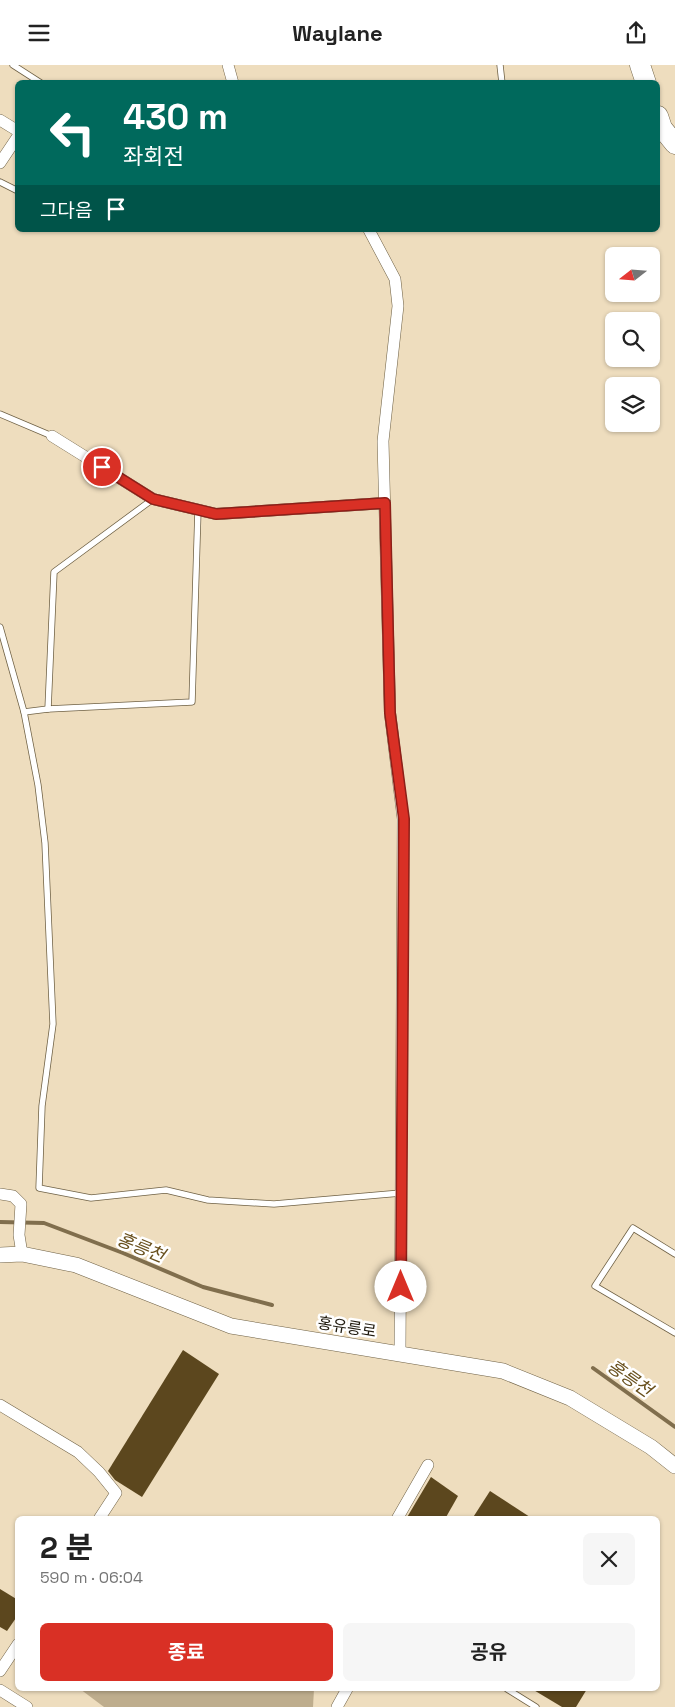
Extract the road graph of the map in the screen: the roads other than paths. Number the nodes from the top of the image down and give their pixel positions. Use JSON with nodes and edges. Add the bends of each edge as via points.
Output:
{"nodes":[{"id":1,"x":13,"y":65,"type":"edge"},
{"id":2,"x":228,"y":65,"type":"edge"},
{"id":3,"x":500,"y":65,"type":"edge"},
{"id":4,"x":640,"y":65,"type":"edge"},
{"id":5,"x":36,"y":80,"type":"edge"},
{"id":6,"x":232,"y":80,"type":"edge"},
{"id":7,"x":502,"y":80,"type":"edge"},
{"id":8,"x":645,"y":80,"type":"edge"},
{"id":9,"x":0,"y":120,"type":"edge"},
{"id":10,"x":660,"y":122,"type":"edge"},
{"id":11,"x":15,"y":129,"type":"edge"},
{"id":12,"x":15,"y":140,"type":"edge"},
{"id":13,"x":675,"y":144,"type":"edge"},
{"id":14,"x":0,"y":163,"type":"edge"},
{"id":15,"x":0,"y":183,"type":"edge"},
{"id":16,"x":15,"y":190,"type":"edge"},
{"id":17,"x":370,"y":232,"type":"edge"},
{"id":18,"x":0,"y":414,"type":"edge"},
{"id":19,"x":52,"y":436,"type":"joint"},
{"id":20,"x":153,"y":499,"type":"junction"},
{"id":21,"x":385,"y":503,"type":"junction"},
{"id":22,"x":198,"y":510,"type":"junction"},
{"id":23,"x":0,"y":627,"type":"edge"},
{"id":24,"x":48,"y":709,"type":"junction"},
{"id":25,"x":24,"y":712,"type":"junction"},
{"id":26,"x":0,"y":1193,"type":"edge"},
{"id":27,"x":401,"y":1193,"type":"junction"},
{"id":28,"x":22,"y":1254,"type":"junction"},
{"id":29,"x":675,"y":1254,"type":"edge"},
{"id":30,"x":0,"y":1255,"type":"edge"},
{"id":31,"x":675,"y":1333,"type":"edge"},
{"id":32,"x":400,"y":1347,"type":"junction"},
{"id":33,"x":0,"y":1405,"type":"edge"},
{"id":34,"x":428,"y":1465,"type":"dead end"},
{"id":35,"x":675,"y":1466,"type":"edge"},
{"id":36,"x":101,"y":1516,"type":"edge"},
{"id":37,"x":399,"y":1516,"type":"edge"},
{"id":38,"x":15,"y":1648,"type":"edge"},
{"id":39,"x":0,"y":1671,"type":"edge"},
{"id":40,"x":0,"y":1690,"type":"edge"},
{"id":41,"x":346,"y":1691,"type":"edge"},
{"id":42,"x":510,"y":1691,"type":"edge"},
{"id":43,"x":27,"y":1707,"type":"edge"},
{"id":44,"x":337,"y":1707,"type":"edge"},
{"id":45,"x":536,"y":1707,"type":"edge"}],
"edges":[{"from":1,"to":5,"type":"lane"},
{"from":2,"to":6,"type":"street"},
{"from":3,"to":7,"type":"lane"},
{"from":4,"to":8,"type":"highway"},
{"from":9,"to":11,"type":"street"},
{"from":10,"to":13,"type":"highway"},
{"from":12,"to":14,"type":"street"},
{"from":15,"to":16,"type":"lane"},
{"from":17,"to":21,"type":"street","via":[[394,279],[398,306],[384,441]]},
{"from":18,"to":19,"type":"lane"},
{"from":19,"to":20,"type":"street"},
{"from":20,"to":22,"type":"street"},
{"from":20,"to":24,"type":"lane","via":[[54,572]]},
{"from":21,"to":22,"type":"street","via":[[216,514]]},
{"from":21,"to":27,"type":"street","via":[[390,713],[404,819]]},
{"from":22,"to":24,"type":"lane","via":[[192,702]]},
{"from":23,"to":25,"type":"lane"},
{"from":24,"to":25,"type":"lane"},
{"from":25,"to":27,"type":"lane","via":[[38,785],[44,843],[53,1025],[42,1106],[39,1188],[91,1198],[166,1190],[208,1200],[274,1204]]},
{"from":26,"to":28,"type":"street","via":[[19,1201]]},
{"from":27,"to":32,"type":"street"},
{"from":28,"to":30,"type":"street","name":"홍유릉로"},
{"from":28,"to":32,"type":"street","name":"홍유릉로","via":[[76,1265],[231,1326]]},
{"from":29,"to":31,"type":"lane","via":[[633,1228],[596,1286]]},
{"from":32,"to":35,"type":"street","name":"홍유릉로","via":[[503,1371],[570,1398],[643,1442]]},
{"from":33,"to":36,"type":"street","via":[[78,1452],[99,1472],[116,1493]]},
{"from":34,"to":37,"type":"street"},
{"from":38,"to":39,"type":"street"},
{"from":40,"to":43,"type":"street"},
{"from":41,"to":44,"type":"street"},
{"from":42,"to":45,"type":"lane"}]}
